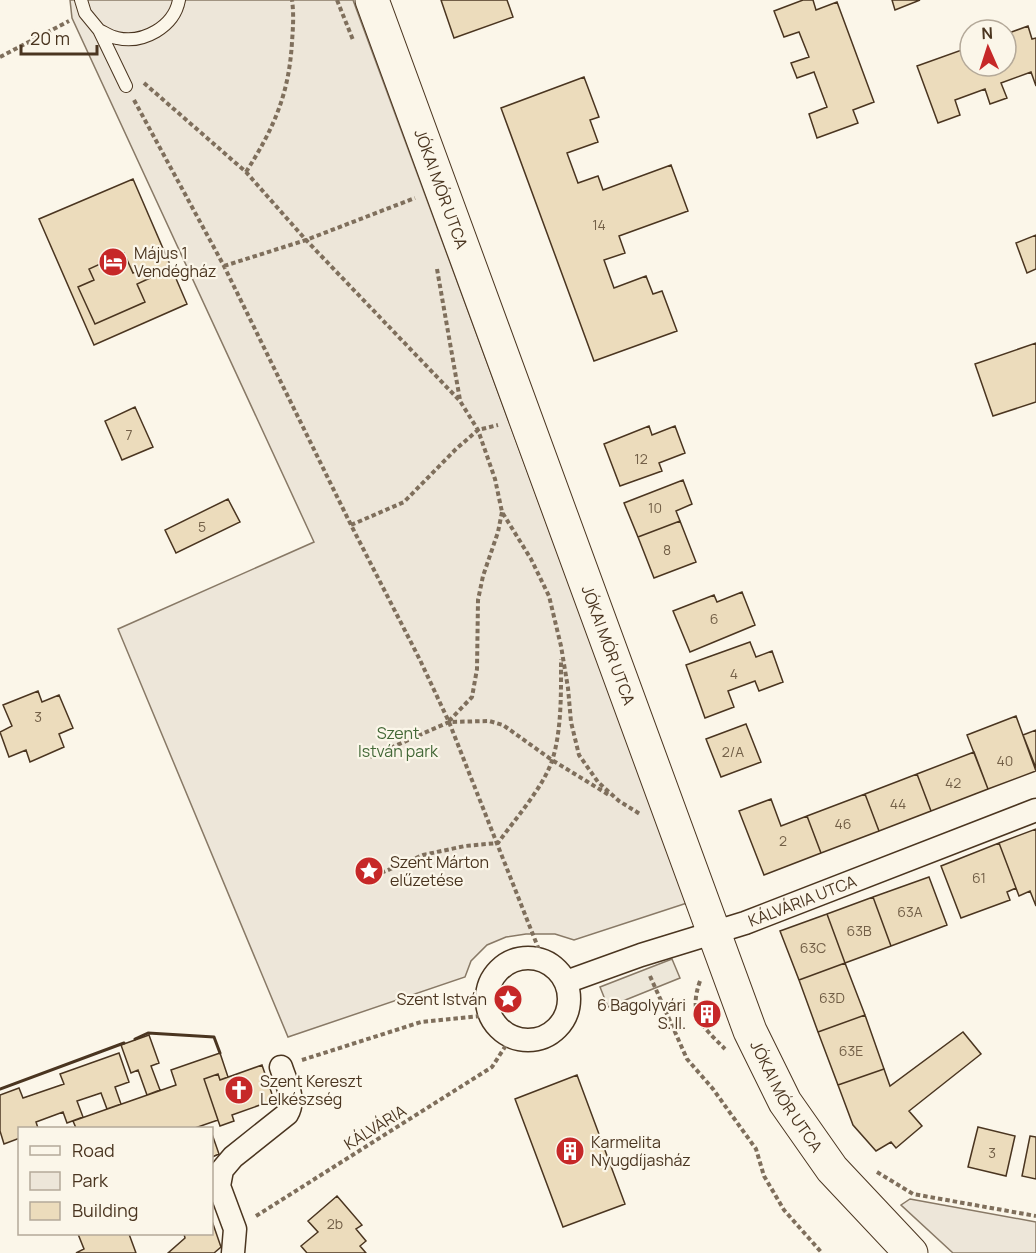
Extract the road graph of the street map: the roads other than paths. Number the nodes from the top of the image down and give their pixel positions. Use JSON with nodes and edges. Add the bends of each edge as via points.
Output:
{"nodes":[{"id":1,"x":81,"y":0,"type":"edge"},
{"id":2,"x":179,"y":0,"type":"edge"},
{"id":3,"x":372,"y":0,"type":"edge"},
{"id":4,"x":99,"y":30,"type":"junction"},
{"id":5,"x":126,"y":86,"type":"road end"},
{"id":6,"x":1036,"y":810,"type":"edge"},
{"id":7,"x":716,"y":933,"type":"junction"},
{"id":8,"x":566,"y":982,"type":"junction"},
{"id":9,"x":281,"y":1067,"type":"road end"},
{"id":10,"x":233,"y":1253,"type":"edge"},
{"id":11,"x":911,"y":1253,"type":"edge"}],
"edges":[{"from":1,"to":4,"type":"lane"},
{"from":2,"to":4,"type":"lane","via":[[168,22],[153,34],[117,38]]},
{"from":3,"to":7,"type":"street","name":"JÓKAI MÓR UTCA","via":[[421,195]]},
{"from":4,"to":5,"type":"lane"},
{"from":6,"to":7,"type":"street","name":"KÁLVÁRIA UTCA"},
{"from":7,"to":8,"type":"street","name":"KÁLVÁRIA UTCA"},
{"from":7,"to":11,"type":"street","name":"JÓKAI MÓR UTCA","via":[[750,1031],[784,1102],[832,1169]]},
{"from":8,"to":8,"type":"street","via":[[566,1014],[557,1027],[543,1036],[528,1040],[512,1036],[501,1030],[490,1015],[486,999],[489,983],[511,961],[543,960]]},
{"from":9,"to":10,"type":"street","via":[[292,1106],[222,1170],[219,1186],[235,1229]]}]}
